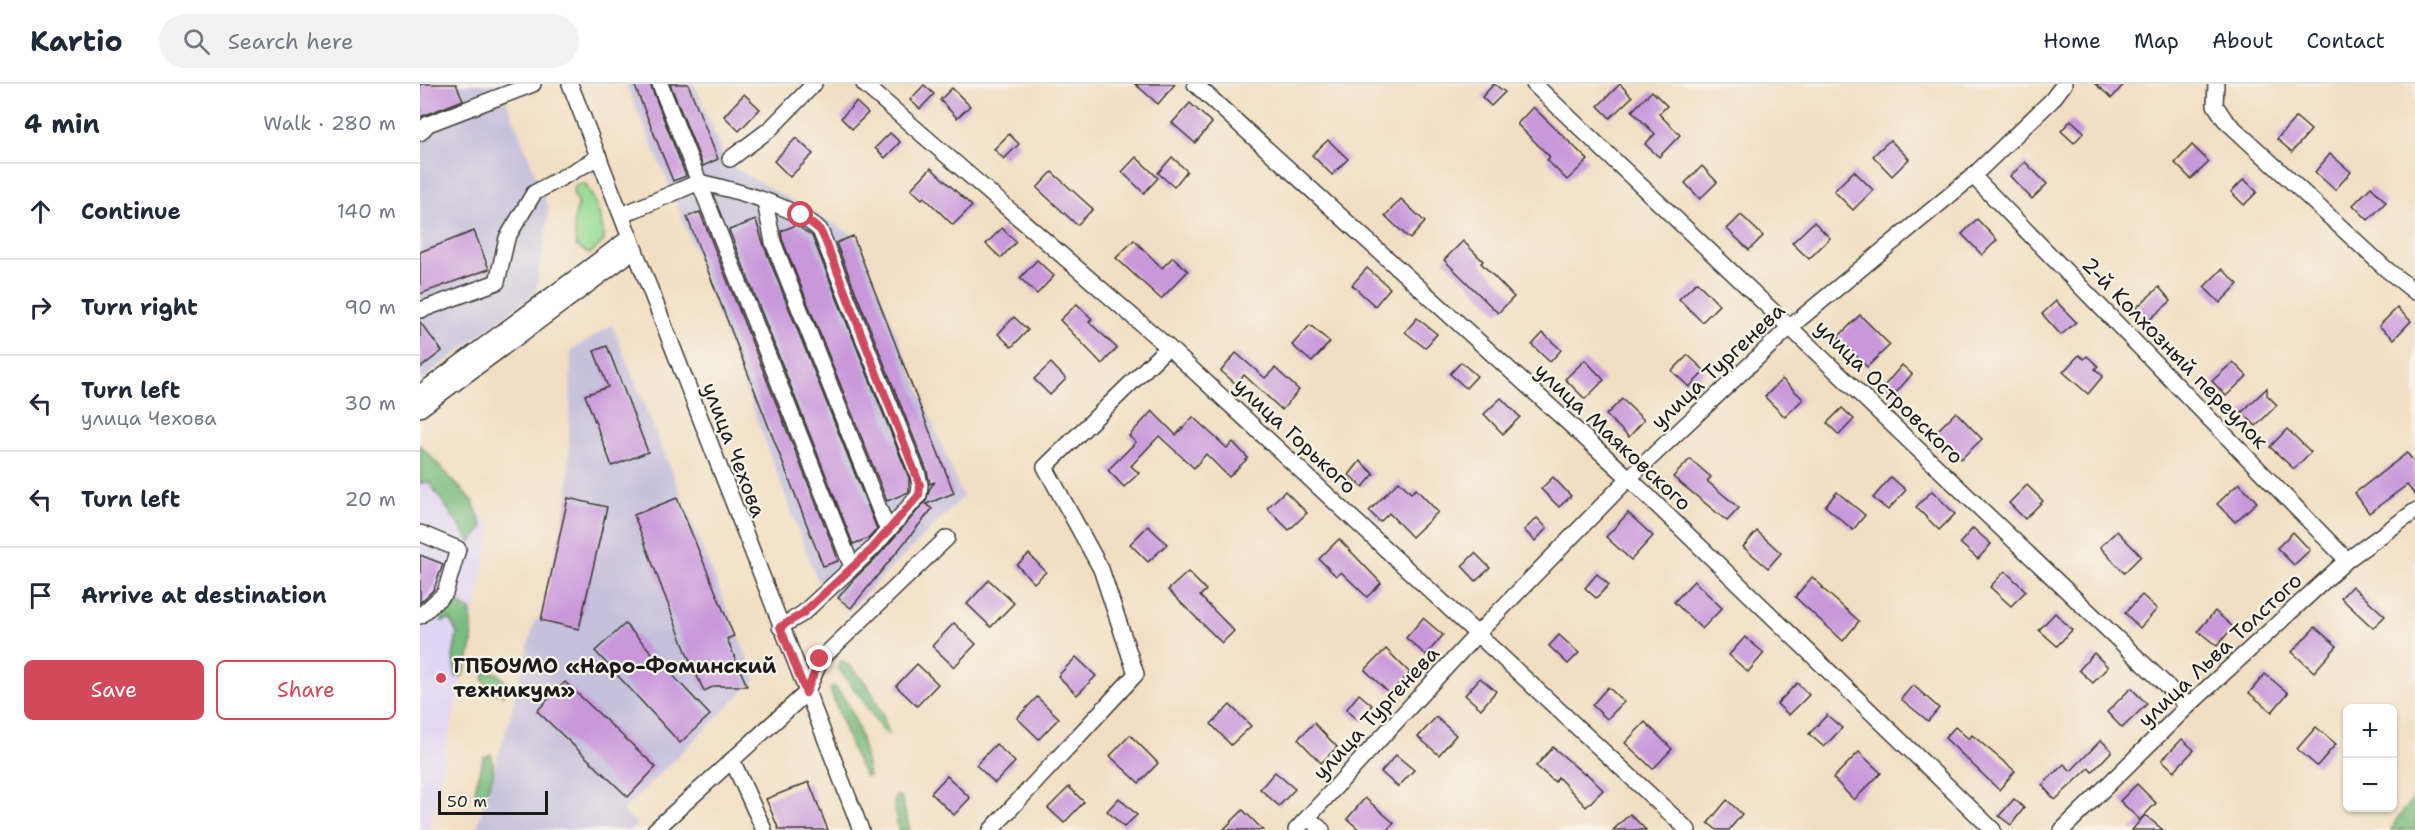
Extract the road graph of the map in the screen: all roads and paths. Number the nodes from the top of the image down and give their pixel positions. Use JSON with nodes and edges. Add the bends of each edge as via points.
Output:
{"nodes":[{"id":1,"x":533,"y":84,"type":"edge"},
{"id":2,"x":570,"y":84,"type":"edge"},
{"id":3,"x":660,"y":84,"type":"edge"},
{"id":4,"x":814,"y":84,"type":"edge"},
{"id":5,"x":864,"y":84,"type":"edge"},
{"id":6,"x":1195,"y":84,"type":"edge"},
{"id":7,"x":1534,"y":84,"type":"edge"},
{"id":8,"x":2064,"y":84,"type":"edge"},
{"id":9,"x":2216,"y":84,"type":"edge"},
{"id":10,"x":420,"y":134,"type":"edge"},
{"id":11,"x":599,"y":157,"type":"junction"},
{"id":12,"x":730,"y":159,"type":"dead end"},
{"id":13,"x":1973,"y":176,"type":"junction"},
{"id":14,"x":699,"y":182,"type":"junction"},
{"id":15,"x":765,"y":202,"type":"junction"},
{"id":16,"x":622,"y":215,"type":"junction"},
{"id":17,"x":633,"y":244,"type":"junction"},
{"id":18,"x":2415,"y":292,"type":"edge"},
{"id":19,"x":421,"y":310,"type":"edge"},
{"id":20,"x":1790,"y":327,"type":"junction"},
{"id":21,"x":1168,"y":347,"type":"junction"},
{"id":22,"x":420,"y":393,"type":"edge"},
{"id":23,"x":420,"y":409,"type":"edge"},
{"id":24,"x":1629,"y":478,"type":"junction"},
{"id":25,"x":2415,"y":511,"type":"edge"},
{"id":26,"x":888,"y":531,"type":"junction"},
{"id":27,"x":420,"y":533,"type":"edge"},
{"id":28,"x":947,"y":538,"type":"dead end"},
{"id":29,"x":2347,"y":560,"type":"junction"},
{"id":30,"x":852,"y":567,"type":"junction"},
{"id":31,"x":420,"y":616,"type":"edge"},
{"id":32,"x":780,"y":627,"type":"junction"},
{"id":33,"x":1477,"y":634,"type":"junction"},
{"id":34,"x":806,"y":693,"type":"junction"},
{"id":35,"x":2188,"y":705,"type":"junction"},
{"id":36,"x":732,"y":760,"type":"junction"},
{"id":37,"x":1308,"y":818,"type":"junction"},
{"id":38,"x":656,"y":830,"type":"edge"},
{"id":39,"x":764,"y":830,"type":"edge"},
{"id":40,"x":861,"y":830,"type":"edge"},
{"id":41,"x":991,"y":830,"type":"edge"},
{"id":42,"x":1296,"y":830,"type":"edge"},
{"id":43,"x":1322,"y":830,"type":"edge"},
{"id":44,"x":1688,"y":830,"type":"edge"},
{"id":45,"x":1994,"y":830,"type":"edge"},
{"id":46,"x":2062,"y":830,"type":"edge"}],
"edges":[{"from":1,"to":10,"type":"street","via":[[428,124]]},
{"from":2,"to":11,"type":"street","name":"улица Чехова"},
{"from":3,"to":14,"type":"street"},
{"from":4,"to":12,"type":"street","via":[[770,129]]},
{"from":5,"to":21,"type":"street","name":"улица Горького"},
{"from":6,"to":24,"type":"street","name":"улица Маяковского"},
{"from":7,"to":20,"type":"street","name":"улица Островского"},
{"from":8,"to":13,"type":"street","name":"улица Тургенева"},
{"from":9,"to":18,"type":"street","via":[[2215,105],[2225,120]]},
{"from":11,"to":16,"type":"street","name":"улица Чехова"},
{"from":11,"to":19,"type":"street","via":[[534,193],[507,238],[497,282]]},
{"from":13,"to":20,"type":"street","name":"улица Тургенева"},
{"from":13,"to":29,"type":"street","name":"2-й Колхозный переулок"},
{"from":14,"to":15,"type":"street"},
{"from":14,"to":16,"type":"street"},
{"from":14,"to":30,"type":"street"},
{"from":15,"to":26,"type":"street","via":[[773,242]]},
{"from":15,"to":26,"type":"street","via":[[801,215],[820,230],[918,475],[919,495]]},
{"from":16,"to":17,"type":"street","name":"улица Чехова"},
{"from":17,"to":22,"type":"street"},
{"from":17,"to":23,"type":"street"},
{"from":17,"to":32,"type":"street","name":"улица Чехова"},
{"from":20,"to":24,"type":"street","name":"улица Тургенева"},
{"from":20,"to":35,"type":"street","name":"улица Островского"},
{"from":21,"to":33,"type":"street","name":"улица Горького"},
{"from":21,"to":41,"type":"street","via":[[1045,467],[1101,569],[1136,674]]},
{"from":24,"to":33,"type":"street","name":"улица Тургенева"},
{"from":24,"to":45,"type":"street","name":"улица Маяковского"},
{"from":25,"to":29,"type":"street","name":"улица Льва Толстого"},
{"from":26,"to":30,"type":"street"},
{"from":27,"to":31,"type":"street","via":[[458,549],[445,593]]},
{"from":28,"to":34,"type":"street","via":[[820,659]]},
{"from":29,"to":35,"type":"street","name":"улица Льва Толстого"},
{"from":30,"to":32,"type":"street","via":[[802,614]]},
{"from":32,"to":34,"type":"street","name":"улица Чехова"},
{"from":33,"to":37,"type":"street","name":"улица Тургенева"},
{"from":33,"to":44,"type":"street","name":"улица Горького"},
{"from":34,"to":36,"type":"street"},
{"from":34,"to":40,"type":"street","name":"улица Чехова"},
{"from":35,"to":46,"type":"street","name":"улица Льва Толстого"},
{"from":36,"to":38,"type":"street"},
{"from":36,"to":39,"type":"street"},
{"from":37,"to":42,"type":"street","name":"улица Тургенева"},
{"from":37,"to":43,"type":"street"}]}
